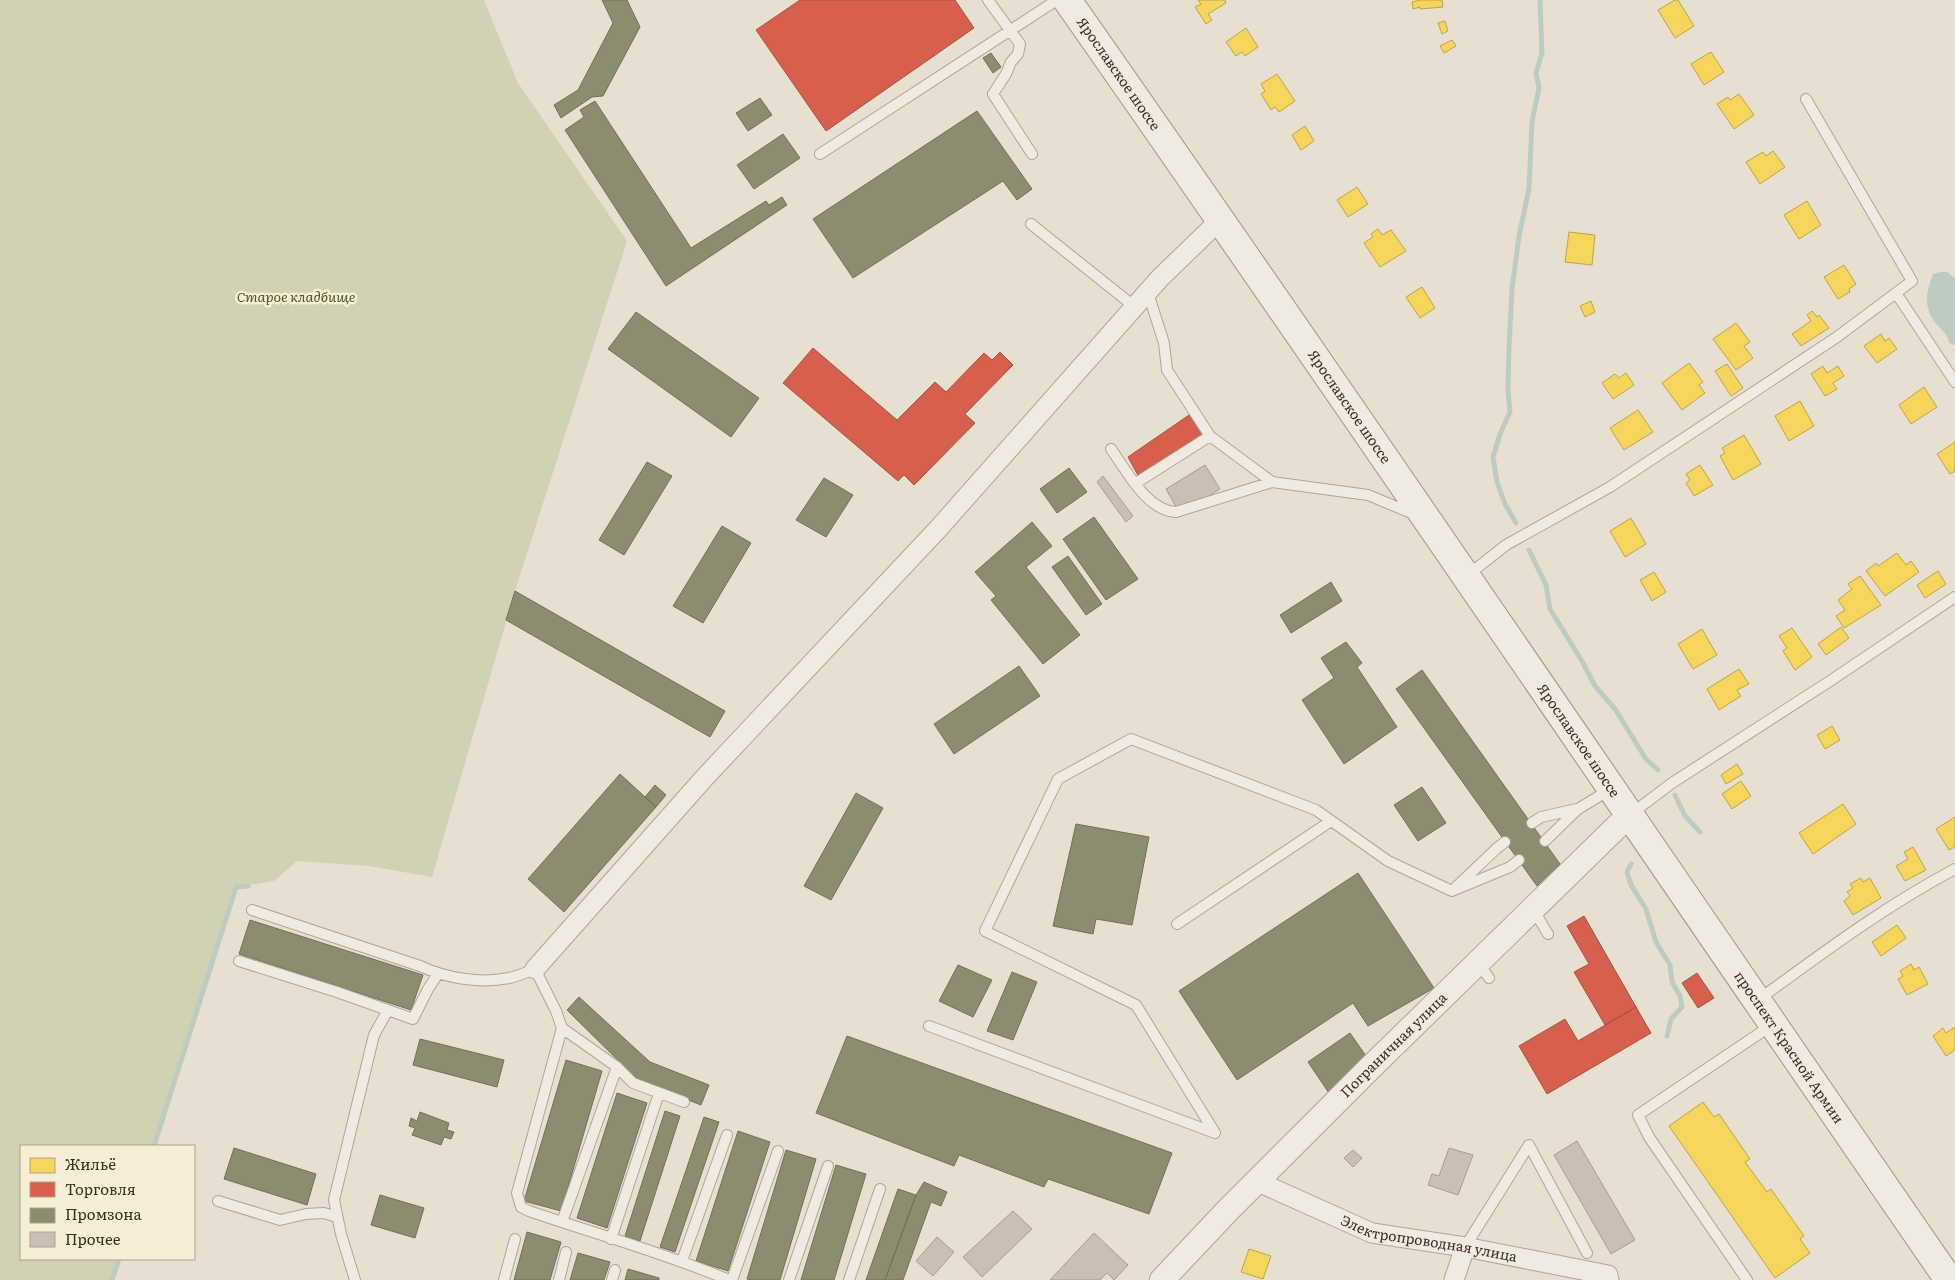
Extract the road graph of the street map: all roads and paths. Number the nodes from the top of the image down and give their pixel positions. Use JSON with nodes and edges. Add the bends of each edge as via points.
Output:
{"nodes":[{"id":1,"x":988,"y":0,"type":"edge"},
{"id":2,"x":1057,"y":0,"type":"edge"},
{"id":3,"x":1067,"y":0,"type":"edge"},
{"id":4,"x":1010,"y":31,"type":"junction"},
{"id":5,"x":1806,"y":99,"type":"dead end"},
{"id":6,"x":820,"y":154,"type":"dead end"},
{"id":7,"x":1032,"y":154,"type":"dead end"},
{"id":8,"x":1221,"y":219,"type":"junction"},
{"id":9,"x":1031,"y":224,"type":"dead end"},
{"id":10,"x":1896,"y":293,"type":"junction"},
{"id":11,"x":1142,"y":300,"type":"junction"},
{"id":12,"x":1955,"y":382,"type":"edge"},
{"id":13,"x":1210,"y":436,"type":"junction"},
{"id":14,"x":1111,"y":449,"type":"dead end"},
{"id":15,"x":1272,"y":482,"type":"junction"},
{"id":16,"x":1136,"y":483,"type":"junction"},
{"id":17,"x":1428,"y":520,"type":"junction"},
{"id":18,"x":1467,"y":576,"type":"junction"},
{"id":19,"x":1955,"y":597,"type":"edge"},
{"id":20,"x":1612,"y":789,"type":"junction"},
{"id":21,"x":1578,"y":809,"type":"junction"},
{"id":22,"x":1630,"y":814,"type":"junction"},
{"id":23,"x":1331,"y":821,"type":"junction"},
{"id":24,"x":1532,"y":823,"type":"dead end"},
{"id":25,"x":1544,"y":841,"type":"dead end"},
{"id":26,"x":1506,"y":842,"type":"dead end"},
{"id":27,"x":1518,"y":860,"type":"dead end"},
{"id":28,"x":1955,"y":869,"type":"edge"},
{"id":29,"x":1452,"y":891,"type":"junction"},
{"id":30,"x":1532,"y":909,"type":"junction"},
{"id":31,"x":252,"y":910,"type":"dead end"},
{"id":32,"x":1178,"y":924,"type":"dead end"},
{"id":33,"x":1548,"y":934,"type":"dead end"},
{"id":34,"x":239,"y":961,"type":"dead end"},
{"id":35,"x":535,"y":969,"type":"junction"},
{"id":36,"x":438,"y":974,"type":"junction"},
{"id":37,"x":1757,"y":1001,"type":"junction"},
{"id":38,"x":388,"y":1010,"type":"junction"},
{"id":39,"x":1773,"y":1024,"type":"junction"},
{"id":40,"x":929,"y":1026,"type":"dead end"},
{"id":41,"x":562,"y":1028,"type":"junction"},
{"id":42,"x":616,"y":1067,"type":"junction"},
{"id":43,"x":659,"y":1093,"type":"junction"},
{"id":44,"x":684,"y":1102,"type":"dead end"},
{"id":45,"x":727,"y":1135,"type":"dead end"},
{"id":46,"x":778,"y":1151,"type":"dead end"},
{"id":47,"x":828,"y":1166,"type":"dead end"},
{"id":48,"x":1256,"y":1182,"type":"junction"},
{"id":49,"x":880,"y":1189,"type":"dead end"},
{"id":50,"x":218,"y":1201,"type":"dead end"},
{"id":51,"x":337,"y":1217,"type":"junction"},
{"id":52,"x":562,"y":1222,"type":"junction"},
{"id":53,"x":611,"y":1239,"type":"junction"},
{"id":54,"x":515,"y":1240,"type":"dead end"},
{"id":55,"x":1465,"y":1247,"type":"junction"},
{"id":56,"x":566,"y":1252,"type":"dead end"},
{"id":57,"x":1587,"y":1253,"type":"dead end"},
{"id":58,"x":682,"y":1261,"type":"junction"},
{"id":59,"x":1609,"y":1278,"type":"edge"},
{"id":60,"x":355,"y":1280,"type":"edge"},
{"id":61,"x":504,"y":1280,"type":"edge"},
{"id":62,"x":559,"y":1280,"type":"edge"},
{"id":63,"x":730,"y":1280,"type":"edge"},
{"id":64,"x":789,"y":1280,"type":"edge"},
{"id":65,"x":849,"y":1280,"type":"edge"},
{"id":66,"x":1162,"y":1280,"type":"edge"},
{"id":67,"x":1454,"y":1280,"type":"edge"},
{"id":68,"x":1747,"y":1280,"type":"edge"},
{"id":69,"x":1949,"y":1280,"type":"edge"}],
"edges":[{"from":1,"to":4,"type":"lane"},
{"from":2,"to":4,"type":"lane"},
{"from":3,"to":8,"type":"main road","name":"Ярославское шоссе"},
{"from":4,"to":6,"type":"lane"},
{"from":4,"to":7,"type":"lane","via":[[1020,44],[1018,54],[993,94]]},
{"from":5,"to":10,"type":"lane","via":[[1912,281]]},
{"from":8,"to":11,"type":"street"},
{"from":8,"to":17,"type":"main road","name":"Ярославское шоссе"},
{"from":9,"to":11,"type":"lane"},
{"from":10,"to":12,"type":"lane"},
{"from":10,"to":18,"type":"lane","via":[[1837,337],[1610,487],[1506,545]]},
{"from":11,"to":13,"type":"lane","via":[[1166,354],[1167,370]]},
{"from":11,"to":35,"type":"street","via":[[938,529],[706,776]]},
{"from":13,"to":15,"type":"lane"},
{"from":13,"to":16,"type":"lane"},
{"from":14,"to":16,"type":"lane"},
{"from":15,"to":16,"type":"lane","via":[[1176,512],[1166,512],[1151,503]]},
{"from":15,"to":17,"type":"lane","via":[[1368,495]]},
{"from":17,"to":18,"type":"main road","name":"Ярославское шоссе"},
{"from":18,"to":20,"type":"main road","name":"Ярославское шоссе"},
{"from":19,"to":22,"type":"lane"},
{"from":20,"to":21,"type":"lane"},
{"from":20,"to":22,"type":"main road","name":"Ярославское шоссе"},
{"from":21,"to":24,"type":"lane","via":[[1541,817]]},
{"from":21,"to":25,"type":"lane"},
{"from":22,"to":30,"type":"street","name":"Пограничная улица"},
{"from":22,"to":37,"type":"main road","name":"проспект Красной Армии"},
{"from":23,"to":29,"type":"lane","via":[[1388,860]]},
{"from":23,"to":32,"type":"lane"},
{"from":23,"to":40,"type":"lane","via":[[1316,810],[1131,739],[1058,779],[985,931],[1136,1004],[1215,1133]]},
{"from":26,"to":29,"type":"lane"},
{"from":27,"to":29,"type":"lane","via":[[1510,867]]},
{"from":28,"to":37,"type":"lane","via":[[1868,921]]},
{"from":30,"to":33,"type":"lane"},
{"from":30,"to":48,"type":"street","name":"Пограничная улица","via":[[1483,970]]},
{"from":31,"to":36,"type":"lane"},
{"from":34,"to":38,"type":"lane"},
{"from":35,"to":36,"type":"lane","via":[[510,978],[489,980]]},
{"from":35,"to":41,"type":"lane"},
{"from":36,"to":38,"type":"lane","via":[[413,1019]]},
{"from":37,"to":39,"type":"main road","name":"проспект Красной Армии"},
{"from":38,"to":51,"type":"lane","via":[[374,1035],[337,1184],[334,1200]]},
{"from":39,"to":68,"type":"lane","via":[[1638,1115],[1649,1137]]},
{"from":39,"to":69,"type":"main road","name":"проспект Красной Армии"},
{"from":41,"to":42,"type":"lane"},
{"from":41,"to":52,"type":"lane","via":[[518,1194],[521,1206]]},
{"from":42,"to":43,"type":"lane","via":[[633,1083]]},
{"from":42,"to":52,"type":"lane"},
{"from":43,"to":44,"type":"lane"},
{"from":43,"to":53,"type":"lane"},
{"from":45,"to":58,"type":"lane"},
{"from":46,"to":63,"type":"lane"},
{"from":47,"to":64,"type":"lane"},
{"from":48,"to":55,"type":"street","name":"Электропроводная улица","via":[[1372,1233]]},
{"from":48,"to":66,"type":"street","name":"Пограничная улица"},
{"from":49,"to":65,"type":"lane"},
{"from":50,"to":51,"type":"lane","via":[[280,1220],[324,1213]]},
{"from":51,"to":60,"type":"lane"},
{"from":52,"to":53,"type":"lane"},
{"from":53,"to":58,"type":"lane"},
{"from":54,"to":61,"type":"lane"},
{"from":55,"to":57,"type":"lane","via":[[1529,1145]]},
{"from":55,"to":59,"type":"street","name":"Электропроводная улица"},
{"from":55,"to":67,"type":"street"},
{"from":56,"to":62,"type":"lane"},
{"from":58,"to":63,"type":"lane"}]}
